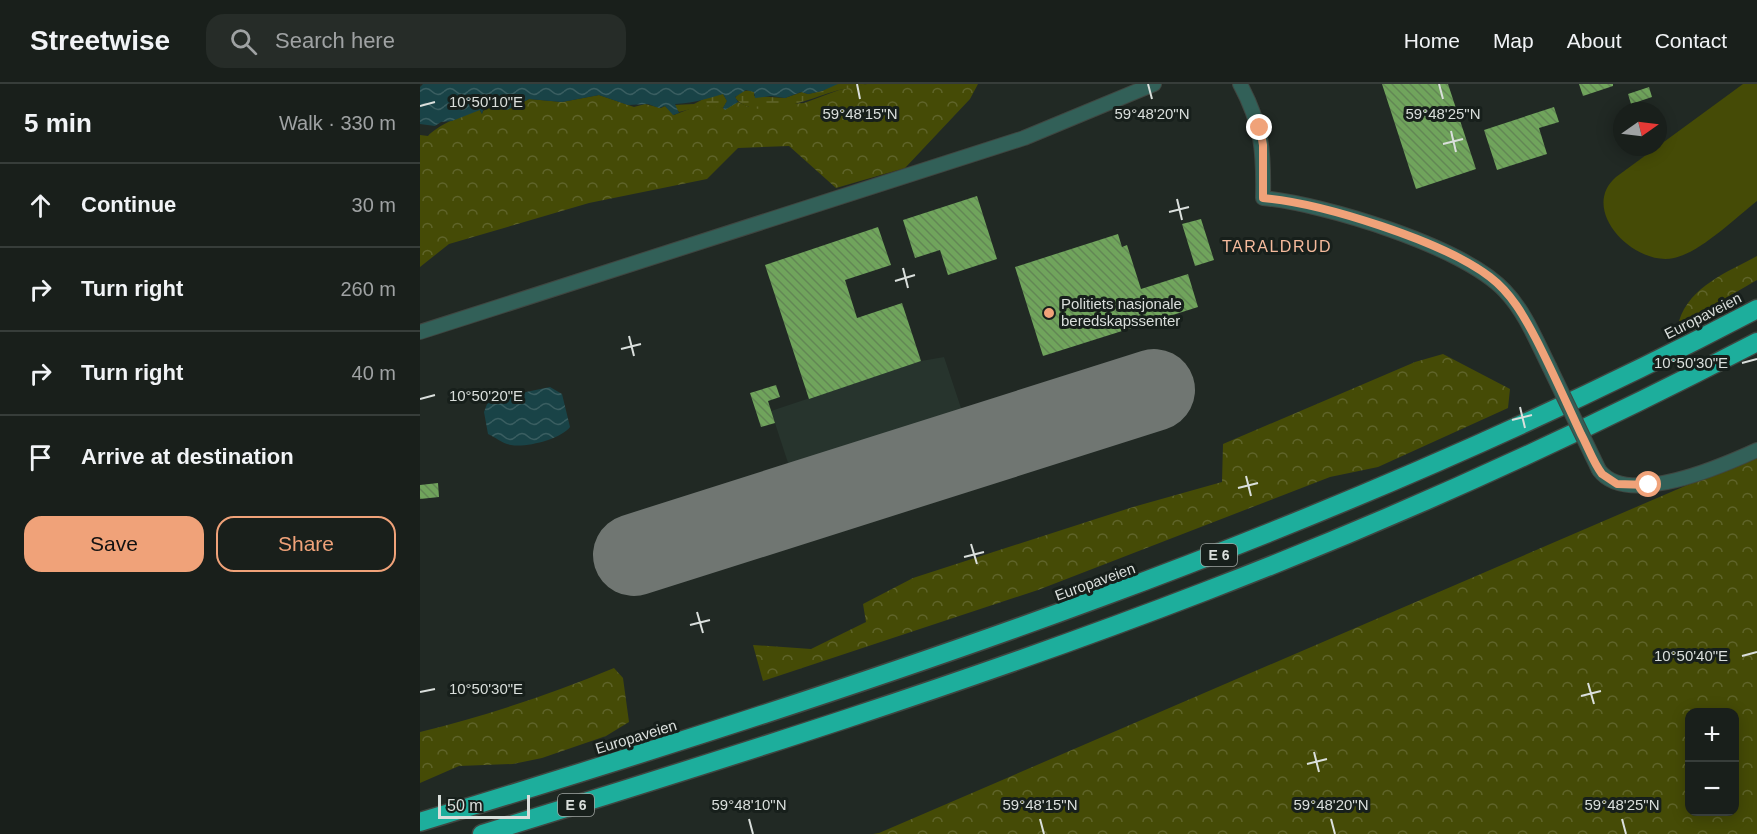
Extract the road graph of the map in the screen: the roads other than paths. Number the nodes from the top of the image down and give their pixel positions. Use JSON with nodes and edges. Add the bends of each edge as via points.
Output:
{"nodes":[{"id":1,"x":1154,"y":84,"type":"edge"},
{"id":2,"x":1240,"y":84,"type":"edge"},
{"id":3,"x":1757,"y":309,"type":"edge"},
{"id":4,"x":420,"y":332,"type":"edge"},
{"id":5,"x":1757,"y":342,"type":"edge"},
{"id":6,"x":1757,"y":450,"type":"edge"},
{"id":7,"x":420,"y":822,"type":"edge"},
{"id":8,"x":482,"y":834,"type":"edge"}],
"edges":[{"from":1,"to":4,"type":"street","via":[[1024,138]]},
{"from":2,"to":6,"type":"street","bridge":true,"via":[[1260,128],[1263,198],[1303,204],[1355,219],[1462,260],[1490,277],[1516,304],[1599,470],[1608,480],[1649,485],[1715,468]]},
{"from":3,"to":7,"type":"highway","name":"Europaveien","number":"E 6","via":[[1493,439],[1253,542],[1136,587],[849,687]]},
{"from":5,"to":8,"type":"highway","number":"E 6","via":[[1474,480],[1205,592],[943,686]]}]}
